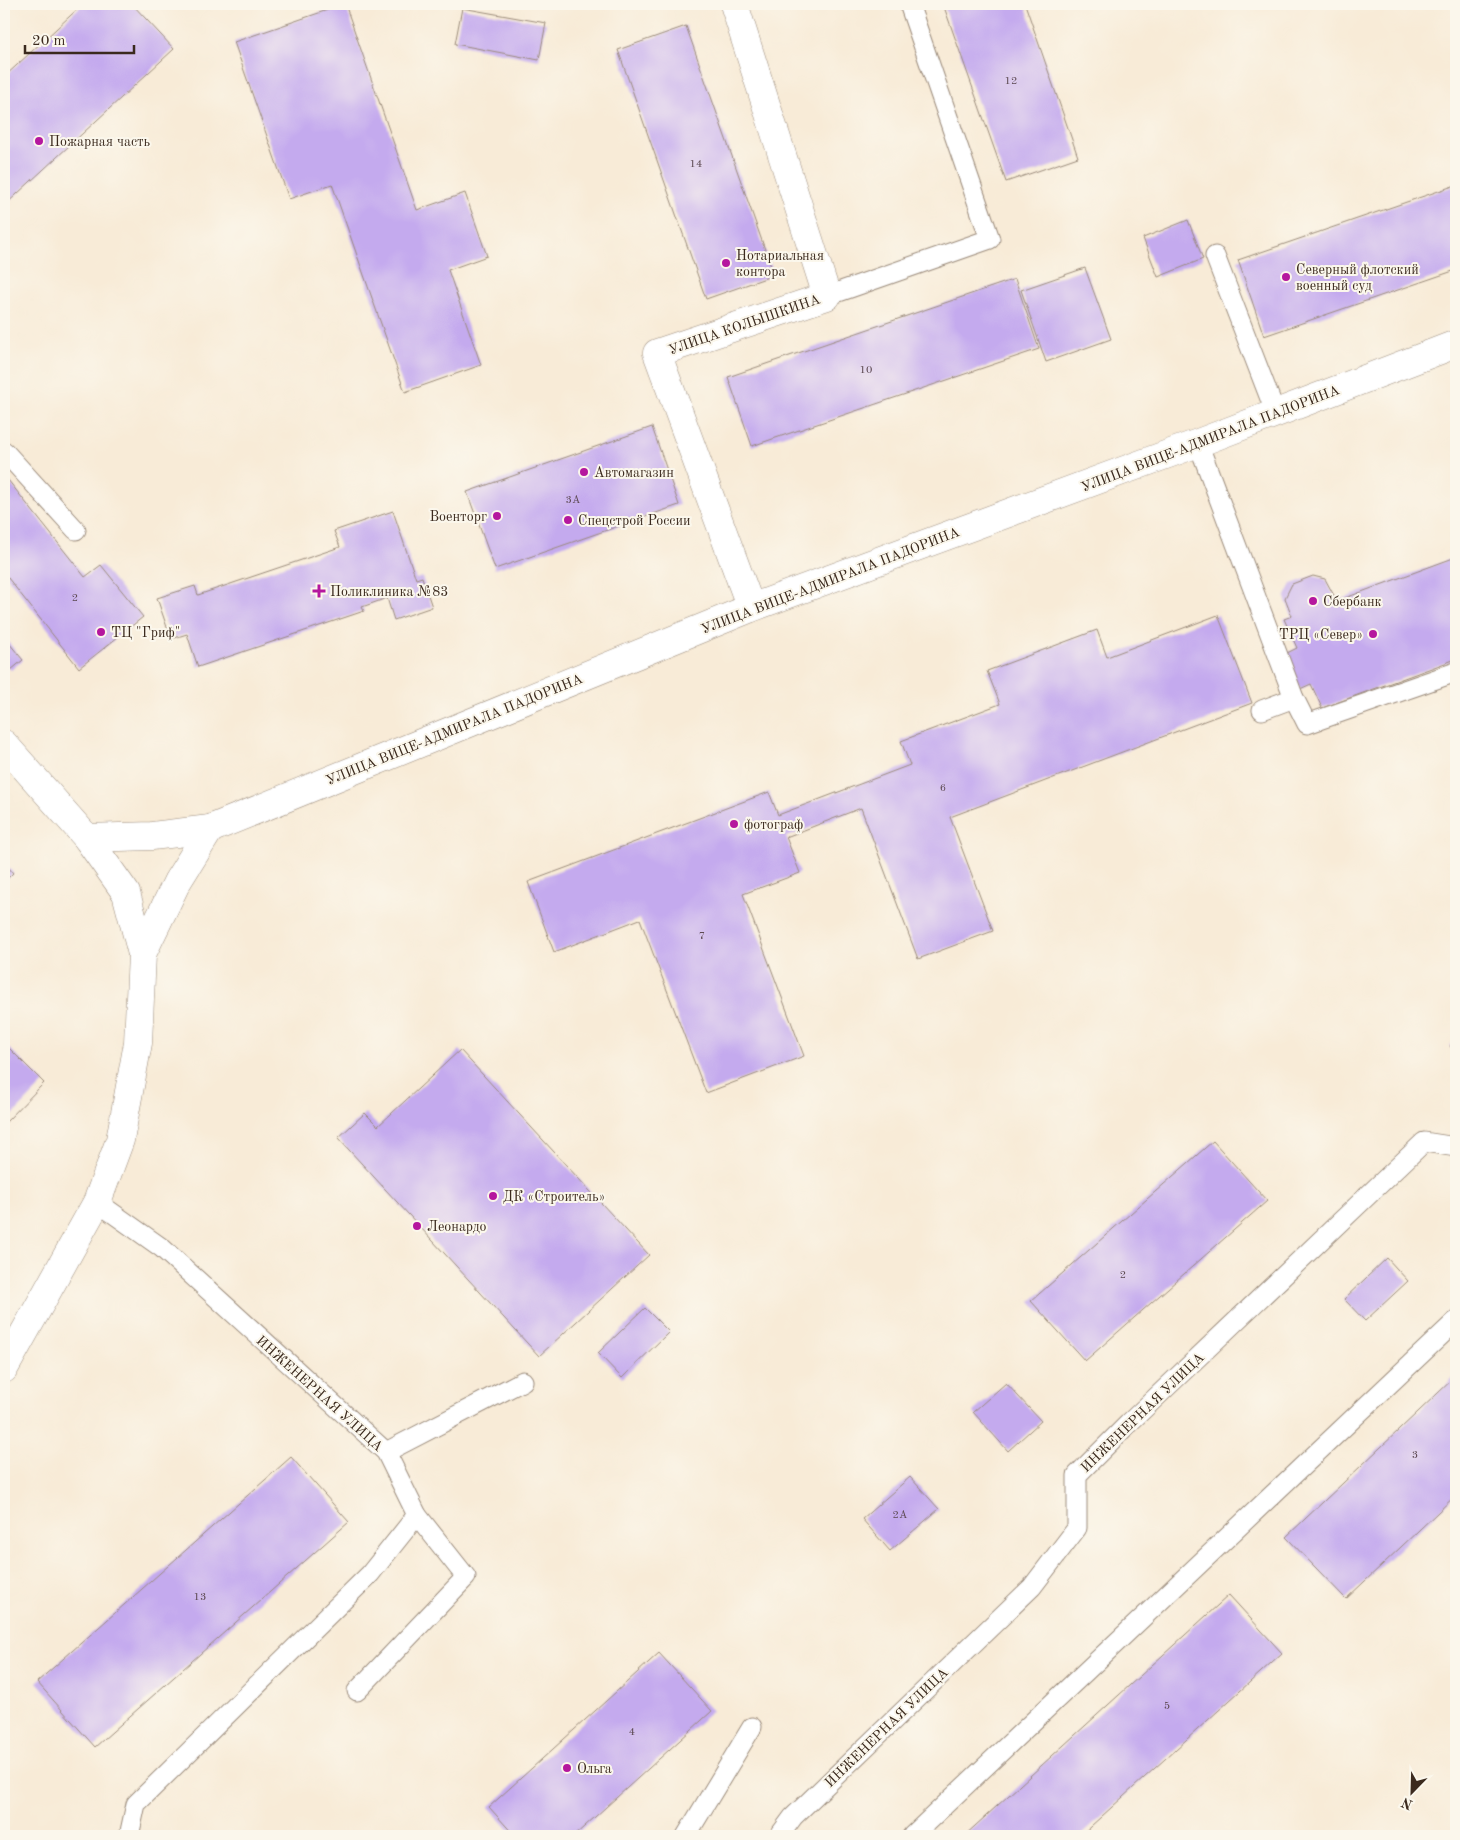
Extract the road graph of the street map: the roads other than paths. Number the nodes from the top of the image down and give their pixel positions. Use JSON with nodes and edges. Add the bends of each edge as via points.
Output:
{"nodes":[{"id":1,"x":734,"y":4,"type":"edge"},
{"id":2,"x":909,"y":4,"type":"edge"},
{"id":3,"x":1215,"y":256,"type":"dead end"},
{"id":4,"x":827,"y":296,"type":"junction"},
{"id":5,"x":1456,"y":344,"type":"edge"},
{"id":6,"x":1276,"y":414,"type":"junction"},
{"id":7,"x":1198,"y":443,"type":"junction"},
{"id":8,"x":4,"y":451,"type":"edge"},
{"id":9,"x":76,"y":530,"type":"dead end"},
{"id":10,"x":751,"y":608,"type":"junction"},
{"id":11,"x":1456,"y":672,"type":"edge"},
{"id":12,"x":1294,"y":698,"type":"junction"},
{"id":13,"x":1262,"y":710,"type":"dead end"},
{"id":14,"x":4,"y":744,"type":"edge"},
{"id":15,"x":210,"y":829,"type":"junction"},
{"id":16,"x":87,"y":838,"type":"junction"},
{"id":17,"x":142,"y":954,"type":"junction"},
{"id":18,"x":1456,"y":1147,"type":"edge"},
{"id":19,"x":97,"y":1202,"type":"junction"},
{"id":20,"x":1456,"y":1322,"type":"edge"},
{"id":21,"x":4,"y":1369,"type":"edge"},
{"id":22,"x":523,"y":1381,"type":"dead end"},
{"id":23,"x":386,"y":1452,"type":"junction"},
{"id":24,"x":417,"y":1515,"type":"junction"},
{"id":25,"x":357,"y":1691,"type":"dead end"},
{"id":26,"x":752,"y":1727,"type":"dead end"},
{"id":27,"x":129,"y":1836,"type":"edge"},
{"id":28,"x":686,"y":1836,"type":"edge"},
{"id":29,"x":779,"y":1836,"type":"edge"},
{"id":30,"x":912,"y":1836,"type":"edge"}],
"edges":[{"from":1,"to":4,"type":"street","name":"УЛИЦА КОЛЫШКИНА"},
{"from":2,"to":4,"type":"lane","via":[[990,239]]},
{"from":3,"to":6,"type":"lane"},
{"from":4,"to":10,"type":"street","name":"УЛИЦА КОЛЫШКИНА","via":[[657,353]]},
{"from":5,"to":6,"type":"street","name":"УЛИЦА ВИЦЕ-АДМИРАЛА ПАДОРИНА"},
{"from":6,"to":7,"type":"street","name":"УЛИЦА ВИЦЕ-АДМИРАЛА ПАДОРИНА"},
{"from":7,"to":10,"type":"street","name":"УЛИЦА ВИЦЕ-АДМИРАЛА ПАДОРИНА"},
{"from":7,"to":12,"type":"lane"},
{"from":8,"to":9,"type":"lane"},
{"from":10,"to":15,"type":"street","name":"УЛИЦА ВИЦЕ-АДМИРАЛА ПАДОРИНА"},
{"from":11,"to":12,"type":"lane","via":[[1307,724]]},
{"from":12,"to":13,"type":"lane"},
{"from":14,"to":16,"type":"street"},
{"from":15,"to":16,"type":"street","name":"УЛИЦА ВИЦЕ-АДМИРАЛА ПАДОРИНА","via":[[152,836]]},
{"from":15,"to":17,"type":"street","via":[[177,882]]},
{"from":16,"to":17,"type":"street","via":[[126,893]]},
{"from":17,"to":19,"type":"street","via":[[138,1043],[120,1140]]},
{"from":18,"to":29,"type":"lane","name":"ИНЖЕНЕРНАЯ УЛИЦА","via":[[1424,1142],[1077,1475],[1077,1528],[1032,1587],[793,1817]]},
{"from":19,"to":21,"type":"street"},
{"from":19,"to":23,"type":"lane","name":"ИНЖЕНЕРНАЯ УЛИЦА","via":[[162,1248]]},
{"from":20,"to":30,"type":"lane"},
{"from":22,"to":23,"type":"lane"},
{"from":23,"to":24,"type":"lane","name":"ИНЖЕНЕРНАЯ УЛИЦА"},
{"from":24,"to":25,"type":"lane","name":"ИНЖЕНЕРНАЯ УЛИЦА","via":[[466,1577]]},
{"from":24,"to":27,"type":"lane","via":[[370,1574],[136,1804]]},
{"from":26,"to":28,"type":"lane"}]}
